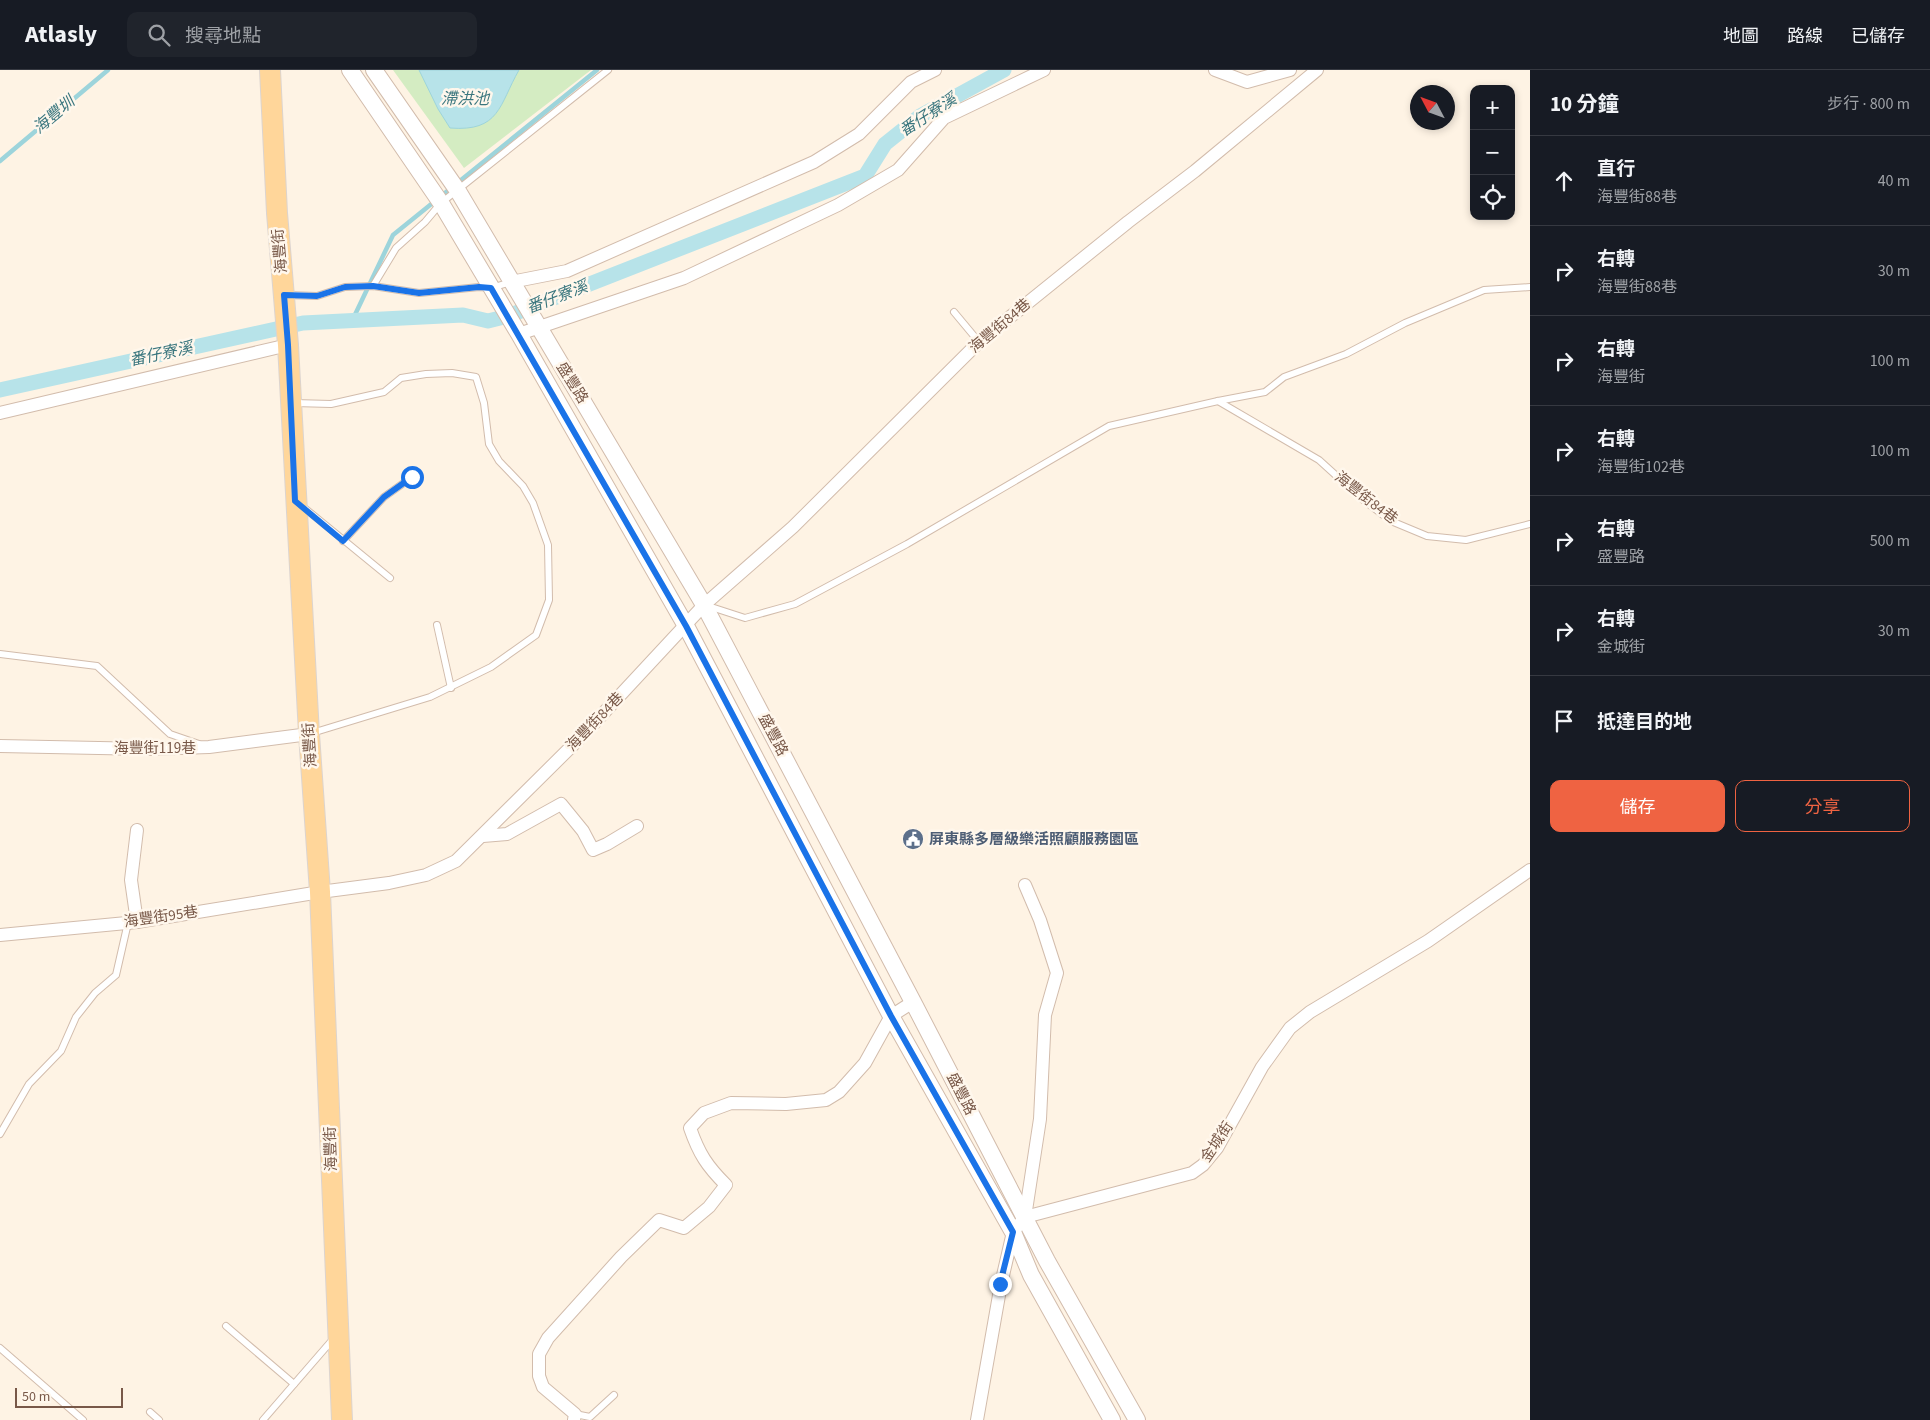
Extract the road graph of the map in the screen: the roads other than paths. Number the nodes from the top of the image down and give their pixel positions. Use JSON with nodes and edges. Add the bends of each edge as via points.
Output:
{"nodes":[{"id":1,"x":270,"y":70,"type":"edge"},
{"id":2,"x":350,"y":70,"type":"edge"},
{"id":3,"x":374,"y":70,"type":"edge"},
{"id":4,"x":608,"y":70,"type":"edge"},
{"id":5,"x":935,"y":70,"type":"edge"},
{"id":6,"x":1044,"y":70,"type":"edge"},
{"id":7,"x":1215,"y":70,"type":"edge"},
{"id":8,"x":1290,"y":70,"type":"edge"},
{"id":9,"x":1317,"y":70,"type":"edge"},
{"id":10,"x":458,"y":192,"type":"junction"},
{"id":11,"x":441,"y":204,"type":"junction"},
{"id":12,"x":511,"y":282,"type":"junction"},
{"id":13,"x":373,"y":286,"type":"junction"},
{"id":14,"x":1530,"y":287,"type":"edge"},
{"id":15,"x":491,"y":288,"type":"junction"},
{"id":16,"x":284,"y":300,"type":"junction"},
{"id":17,"x":954,"y":312,"type":"dead end"},
{"id":18,"x":538,"y":328,"type":"junction"},
{"id":19,"x":519,"y":334,"type":"junction"},
{"id":20,"x":979,"y":342,"type":"junction"},
{"id":21,"x":288,"y":345,"type":"junction"},
{"id":22,"x":1218,"y":401,"type":"junction"},
{"id":23,"x":291,"y":403,"type":"junction"},
{"id":24,"x":0,"y":413,"type":"edge"},
{"id":25,"x":412,"y":477,"type":"dead end"},
{"id":26,"x":295,"y":501,"type":"junction"},
{"id":27,"x":1530,"y":524,"type":"edge"},
{"id":28,"x":343,"y":541,"type":"junction"},
{"id":29,"x":390,"y":578,"type":"dead end"},
{"id":30,"x":704,"y":605,"type":"junction"},
{"id":31,"x":437,"y":625,"type":"dead end"},
{"id":32,"x":686,"y":626,"type":"junction"},
{"id":33,"x":0,"y":654,"type":"edge"},
{"id":34,"x":451,"y":688,"type":"junction"},
{"id":35,"x":308,"y":734,"type":"junction"},
{"id":36,"x":0,"y":746,"type":"edge"},
{"id":37,"x":210,"y":748,"type":"junction"},
{"id":38,"x":637,"y":826,"type":"dead end"},
{"id":39,"x":137,"y":830,"type":"dead end"},
{"id":40,"x":483,"y":836,"type":"junction"},
{"id":41,"x":1530,"y":870,"type":"edge"},
{"id":42,"x":1025,"y":885,"type":"dead end"},
{"id":43,"x":320,"y":892,"type":"junction"},
{"id":44,"x":136,"y":922,"type":"junction"},
{"id":45,"x":0,"y":935,"type":"edge"},
{"id":46,"x":913,"y":1002,"type":"junction"},
{"id":47,"x":891,"y":1016,"type":"junction"},
{"id":48,"x":0,"y":1134,"type":"edge"},
{"id":49,"x":1025,"y":1217,"type":"junction"},
{"id":50,"x":1013,"y":1232,"type":"junction"},
{"id":51,"x":226,"y":1326,"type":"dead end"},
{"id":52,"x":338,"y":1333,"type":"junction"},
{"id":53,"x":0,"y":1348,"type":"edge"},
{"id":54,"x":294,"y":1384,"type":"junction"},
{"id":55,"x":614,"y":1395,"type":"dead end"},
{"id":56,"x":150,"y":1412,"type":"dead end"},
{"id":57,"x":574,"y":1417,"type":"edge"},
{"id":58,"x":83,"y":1420,"type":"edge"},
{"id":59,"x":159,"y":1420,"type":"edge"},
{"id":60,"x":263,"y":1420,"type":"edge"},
{"id":61,"x":342,"y":1420,"type":"edge"},
{"id":62,"x":977,"y":1420,"type":"edge"},
{"id":63,"x":1112,"y":1420,"type":"edge"},
{"id":64,"x":1137,"y":1420,"type":"edge"}],
"edges":[{"from":1,"to":16,"type":"main road","name":"海豐街"},
{"from":2,"to":11,"type":"street","name":"盛豐路"},
{"from":3,"to":10,"type":"street","name":"盛豐路"},
{"from":4,"to":10,"type":"lane"},
{"from":5,"to":12,"type":"street","via":[[911,82],[859,134],[814,162],[566,271]]},
{"from":6,"to":18,"type":"street","via":[[944,118],[898,170],[838,206],[684,278]]},
{"from":7,"to":8,"type":"street","via":[[1247,82]]},
{"from":9,"to":20,"type":"street","name":"海豐街84巷"},
{"from":10,"to":11,"type":"lane"},
{"from":10,"to":12,"type":"street","name":"盛豐路"},
{"from":11,"to":13,"type":"lane","via":[[396,248]]},
{"from":11,"to":15,"type":"street","name":"盛豐路"},
{"from":12,"to":15,"type":"lane"},
{"from":12,"to":18,"type":"street","name":"盛豐路"},
{"from":13,"to":15,"type":"lane","via":[[419,293]]},
{"from":13,"to":16,"type":"lane","via":[[345,287],[317,296]]},
{"from":14,"to":22,"type":"lane","via":[[1484,290],[1405,323],[1346,354],[1284,377],[1265,392]]},
{"from":15,"to":19,"type":"street","name":"盛豐路"},
{"from":16,"to":21,"type":"main road","name":"海豐街"},
{"from":17,"to":20,"type":"lane"},
{"from":18,"to":19,"type":"street"},
{"from":18,"to":30,"type":"street","name":"盛豐路"},
{"from":19,"to":32,"type":"street","name":"盛豐路"},
{"from":20,"to":30,"type":"street","name":"海豐街84巷","via":[[793,527]]},
{"from":21,"to":23,"type":"main road","name":"海豐街"},
{"from":21,"to":24,"type":"street"},
{"from":22,"to":27,"type":"lane","name":"海豐街84巷","via":[[1319,460],[1391,521],[1427,536],[1466,540]]},
{"from":22,"to":30,"type":"lane","via":[[1110,426],[907,544],[795,604],[745,618]]},
{"from":23,"to":26,"type":"main road","name":"海豐街"},
{"from":23,"to":34,"type":"lane","via":[[331,404],[384,392],[401,378],[426,374],[452,373],[476,377],[484,403],[489,444],[533,503],[548,546],[549,600],[536,635],[491,667]]},
{"from":25,"to":28,"type":"lane","via":[[384,497]]},
{"from":26,"to":28,"type":"lane"},
{"from":26,"to":35,"type":"main road","name":"海豐街"},
{"from":28,"to":29,"type":"lane"},
{"from":30,"to":32,"type":"street","name":"海豐街84巷"},
{"from":30,"to":46,"type":"street","name":"盛豐路"},
{"from":31,"to":34,"type":"lane"},
{"from":32,"to":40,"type":"street","name":"海豐街84巷"},
{"from":32,"to":47,"type":"street","name":"盛豐路"},
{"from":33,"to":37,"type":"lane","via":[[97,666],[170,734]]},
{"from":34,"to":35,"type":"lane"},
{"from":35,"to":37,"type":"street","name":"海豐街119巷"},
{"from":35,"to":43,"type":"main road","name":"海豐街"},
{"from":36,"to":37,"type":"street","name":"海豐街119巷"},
{"from":38,"to":40,"type":"street","via":[[593,850],[583,831],[561,804],[507,834]]},
{"from":39,"to":44,"type":"street","via":[[131,880]]},
{"from":40,"to":43,"type":"street","name":"海豐街84巷","via":[[456,860],[426,875]]},
{"from":41,"to":49,"type":"street","name":"金城街","via":[[1428,941],[1310,1012],[1290,1028],[1262,1067],[1217,1148],[1198,1169]]},
{"from":42,"to":49,"type":"street","via":[[1057,973],[1045,1015],[1040,1119]]},
{"from":43,"to":44,"type":"street","name":"海豐街95巷"},
{"from":43,"to":52,"type":"main road","name":"海豐街"},
{"from":44,"to":45,"type":"street","name":"海豐街95巷"},
{"from":44,"to":48,"type":"lane","via":[[127,927],[116,975],[95,993],[76,1017],[61,1051],[29,1084]]},
{"from":46,"to":47,"type":"street"},
{"from":46,"to":49,"type":"street","name":"盛豐路"},
{"from":47,"to":50,"type":"street","name":"盛豐路"},
{"from":47,"to":57,"type":"street","via":[[865,1063],[839,1092],[826,1100],[786,1104],[731,1103],[704,1113],[690,1128],[697,1150],[726,1186],[709,1207],[684,1228],[659,1220],[548,1338],[539,1354],[539,1376],[543,1388]]},
{"from":49,"to":50,"type":"street"},
{"from":49,"to":64,"type":"street","name":"盛豐路"},
{"from":50,"to":62,"type":"street","via":[[1000,1284]]},
{"from":50,"to":63,"type":"street","name":"盛豐路","via":[[1031,1275]]},
{"from":51,"to":54,"type":"lane"},
{"from":52,"to":54,"type":"lane"},
{"from":52,"to":61,"type":"main road","name":"海豐街"},
{"from":53,"to":58,"type":"lane"},
{"from":54,"to":60,"type":"lane"},
{"from":55,"to":57,"type":"lane","via":[[590,1417]]},
{"from":56,"to":59,"type":"lane"}]}
